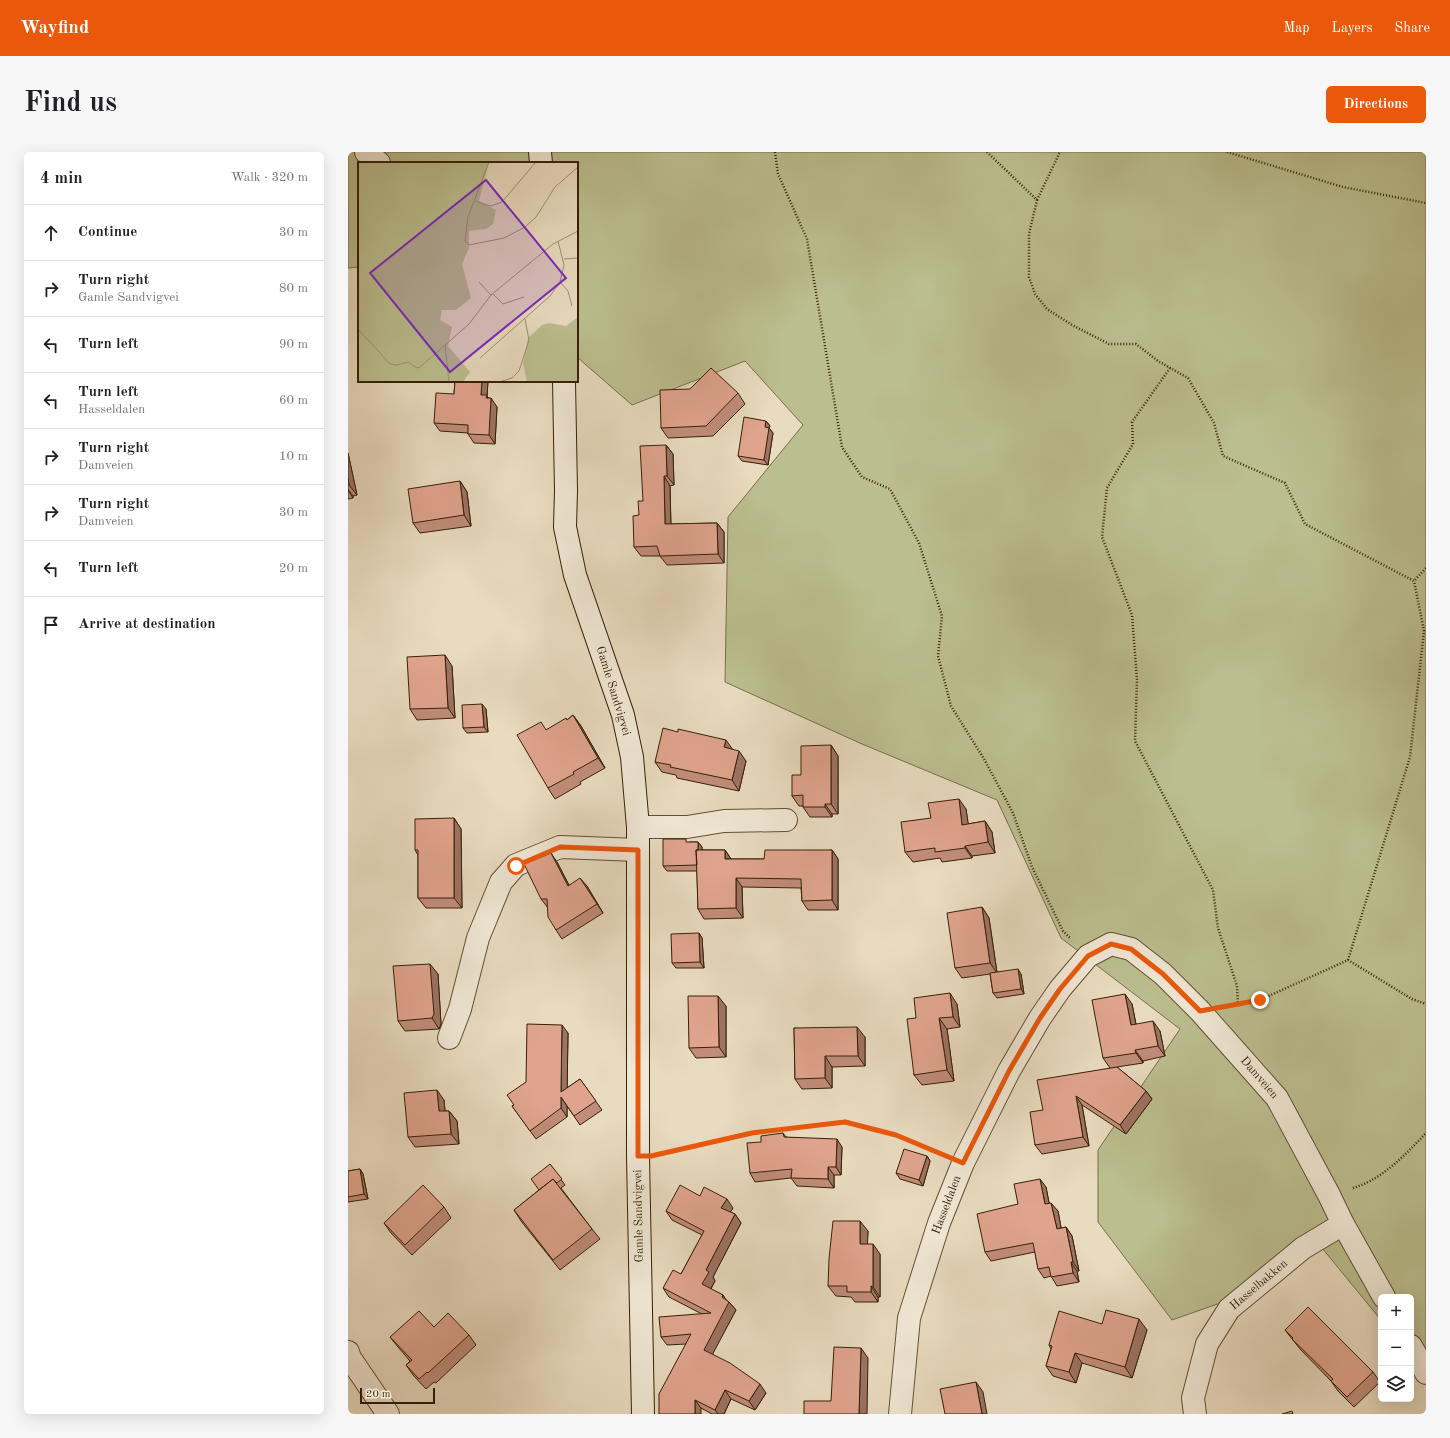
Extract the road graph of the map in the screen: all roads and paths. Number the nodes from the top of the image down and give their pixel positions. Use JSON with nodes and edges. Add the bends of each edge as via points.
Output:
{"nodes":[{"id":1,"x":366,"y":152,"type":"edge"},
{"id":2,"x":540,"y":152,"type":"edge"},
{"id":3,"x":775,"y":152,"type":"edge"},
{"id":4,"x":987,"y":152,"type":"edge"},
{"id":5,"x":1060,"y":152,"type":"edge"},
{"id":6,"x":1227,"y":152,"type":"edge"},
{"id":7,"x":378,"y":162,"type":"edge"},
{"id":8,"x":541,"y":162,"type":"edge"},
{"id":9,"x":1038,"y":200,"type":"junction"},
{"id":10,"x":1426,"y":202,"type":"edge"},
{"id":11,"x":1170,"y":368,"type":"junction"},
{"id":12,"x":564,"y":382,"type":"edge"},
{"id":13,"x":1426,"y":568,"type":"edge"},
{"id":14,"x":1414,"y":581,"type":"junction"},
{"id":15,"x":786,"y":820,"type":"dead end"},
{"id":16,"x":638,"y":827,"type":"junction"},
{"id":17,"x":638,"y":850,"type":"junction"},
{"id":18,"x":1088,"y":956,"type":"junction"},
{"id":19,"x":1348,"y":960,"type":"junction"},
{"id":20,"x":1238,"y":1004,"type":"junction"},
{"id":21,"x":1426,"y":1004,"type":"edge"},
{"id":22,"x":1200,"y":1011,"type":"junction"},
{"id":23,"x":449,"y":1038,"type":"dead end"},
{"id":24,"x":1426,"y":1133,"type":"edge"},
{"id":25,"x":638,"y":1156,"type":"junction"},
{"id":26,"x":963,"y":1163,"type":"junction"},
{"id":27,"x":1329,"y":1195,"type":"junction"},
{"id":28,"x":1343,"y":1224,"type":"junction"},
{"id":29,"x":1382,"y":1294,"type":"edge"},
{"id":30,"x":1414,"y":1351,"type":"edge"},
{"id":31,"x":349,"y":1356,"type":"edge"},
{"id":32,"x":1426,"y":1373,"type":"edge"},
{"id":33,"x":388,"y":1414,"type":"edge"},
{"id":34,"x":643,"y":1414,"type":"edge"},
{"id":35,"x":900,"y":1414,"type":"edge"},
{"id":36,"x":1195,"y":1414,"type":"edge"}],
"edges":[{"from":1,"to":7,"type":"street"},
{"from":2,"to":8,"type":"street"},
{"from":3,"to":18,"type":"path","via":[[778,174],[807,239],[842,447],[862,477],[890,489],[918,543],[942,616],[938,656],[951,706],[984,759],[1012,813],[1032,868],[1063,931]]},
{"from":4,"to":9,"type":"path"},
{"from":5,"to":9,"type":"path"},
{"from":6,"to":10,"type":"path","via":[[1343,187]]},
{"from":9,"to":11,"type":"path","via":[[1029,234],[1029,277],[1035,294],[1047,309],[1072,325],[1109,344],[1136,344]]},
{"from":11,"to":14,"type":"path","via":[[1188,378],[1214,423],[1223,456],[1285,483],[1305,524]]},
{"from":11,"to":20,"type":"path","via":[[1132,422],[1133,444],[1107,488],[1102,537],[1132,615],[1137,680],[1135,741],[1213,890],[1218,928],[1237,986]]},
{"from":12,"to":16,"type":"street","name":"Gamle Sandvigvei","via":[[565,527],[575,574],[623,715],[632,757]]},
{"from":13,"to":14,"type":"path"},
{"from":14,"to":19,"type":"path","via":[[1424,631],[1410,757]]},
{"from":15,"to":16,"type":"street","via":[[724,821],[687,827]]},
{"from":16,"to":17,"type":"street","name":"Gamle Sandvigvei"},
{"from":17,"to":23,"type":"street","via":[[560,847],[516,866],[501,882],[478,938],[460,1009]]},
{"from":17,"to":25,"type":"street","name":"Gamle Sandvigvei"},
{"from":18,"to":22,"type":"street","name":"Damveien","via":[[1111,944],[1131,949],[1163,974]]},
{"from":18,"to":26,"type":"street","name":"Hasseldalen","via":[[1040,1018],[1009,1071]]},
{"from":19,"to":20,"type":"path","via":[[1260,1000]]},
{"from":19,"to":21,"type":"path","via":[[1412,999]]},
{"from":20,"to":22,"type":"path"},
{"from":22,"to":27,"type":"street","name":"Damveien","via":[[1277,1098]]},
{"from":24,"to":27,"type":"path","via":[[1402,1158],[1366,1184]]},
{"from":25,"to":26,"type":"path","via":[[651,1156],[752,1133],[845,1122],[896,1135]]},
{"from":25,"to":34,"type":"street","name":"Gamle Sandvigvei"},
{"from":26,"to":35,"type":"street","name":"Hasseldalen","via":[[939,1223],[909,1318]]},
{"from":27,"to":28,"type":"street","name":"Damveien"},
{"from":28,"to":29,"type":"street","name":"Damveien"},
{"from":28,"to":36,"type":"street","name":"Hasselbakken","via":[[1303,1248],[1229,1309],[1206,1344],[1193,1398]]},
{"from":30,"to":32,"type":"street"},
{"from":31,"to":33,"type":"street"}]}
